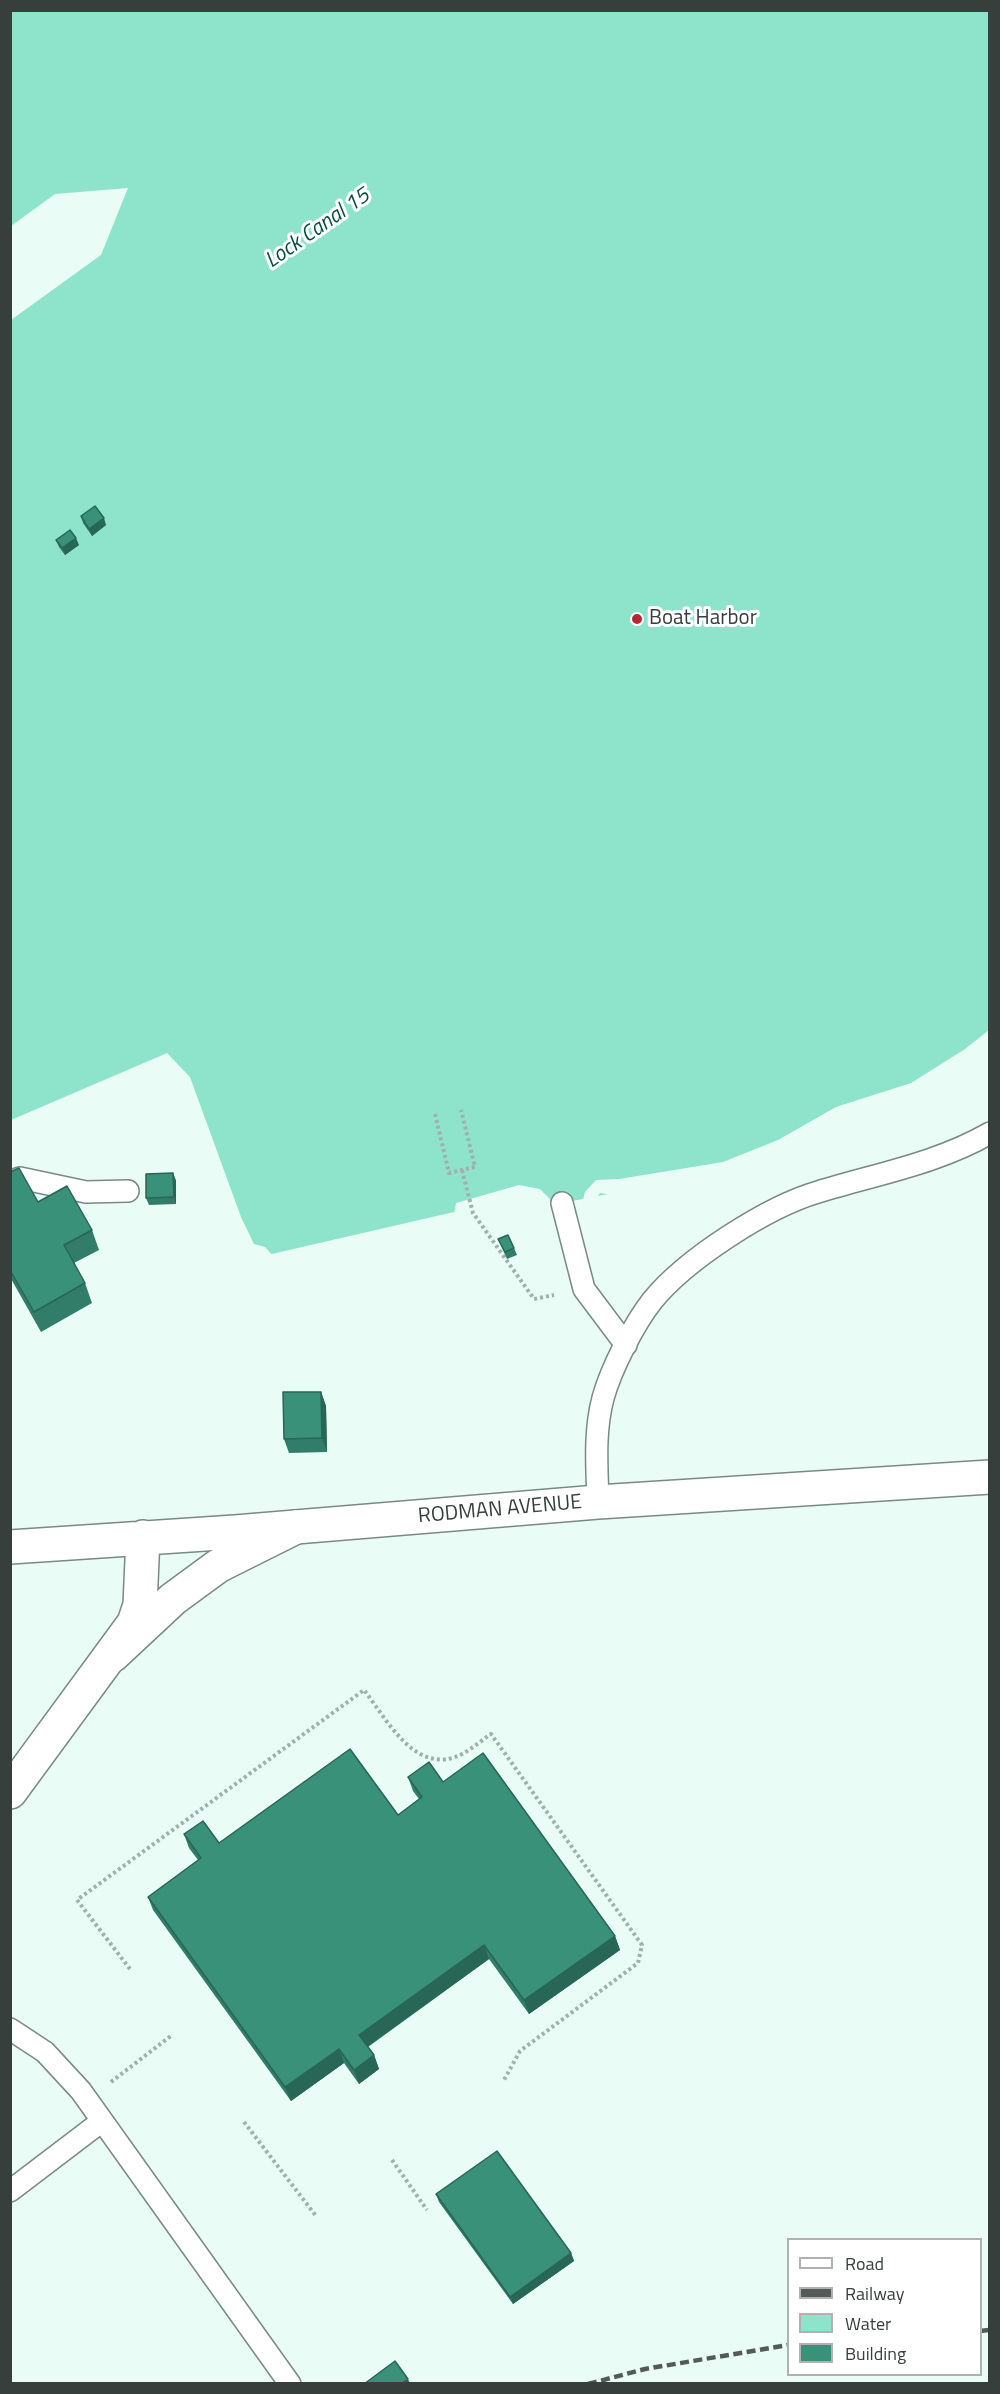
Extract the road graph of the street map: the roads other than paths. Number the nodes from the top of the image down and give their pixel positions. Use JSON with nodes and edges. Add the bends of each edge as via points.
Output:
{"nodes":[{"id":1,"x":990,"y":1134,"type":"edge"},
{"id":2,"x":10,"y":1182,"type":"edge"},
{"id":3,"x":129,"y":1191,"type":"dead end"},
{"id":4,"x":562,"y":1203,"type":"dead end"},
{"id":5,"x":626,"y":1345,"type":"junction"},
{"id":6,"x":990,"y":1476,"type":"edge"},
{"id":7,"x":598,"y":1502,"type":"junction"},
{"id":8,"x":296,"y":1527,"type":"junction"},
{"id":9,"x":142,"y":1537,"type":"junction"},
{"id":10,"x":10,"y":1547,"type":"edge"},
{"id":11,"x":112,"y":1655,"type":"junction"},
{"id":12,"x":10,"y":1792,"type":"edge"},
{"id":13,"x":10,"y":2029,"type":"edge"},
{"id":14,"x":102,"y":2121,"type":"junction"},
{"id":15,"x":10,"y":2192,"type":"edge"},
{"id":16,"x":290,"y":2384,"type":"edge"}],
"edges":[{"from":1,"to":5,"type":"lane","via":[[933,1159],[817,1192],[762,1215],[721,1242],[652,1301]]},
{"from":2,"to":3,"type":"lane","via":[[20,1178],[86,1192]]},
{"from":4,"to":5,"type":"lane","via":[[584,1289]]},
{"from":5,"to":7,"type":"lane","via":[[613,1367],[601,1409]]},
{"from":6,"to":7,"type":"street","name":"RODMAN AVENUE"},
{"from":7,"to":8,"type":"street","name":"RODMAN AVENUE"},
{"from":8,"to":9,"type":"street","name":"RODMAN AVENUE"},
{"from":8,"to":11,"type":"street","via":[[219,1566],[173,1599]]},
{"from":9,"to":10,"type":"street","name":"RODMAN AVENUE"},
{"from":9,"to":11,"type":"street","via":[[140,1605],[134,1623]]},
{"from":11,"to":12,"type":"street"},
{"from":13,"to":14,"type":"lane","via":[[45,2052]]},
{"from":14,"to":15,"type":"lane"},
{"from":14,"to":16,"type":"lane"}]}
